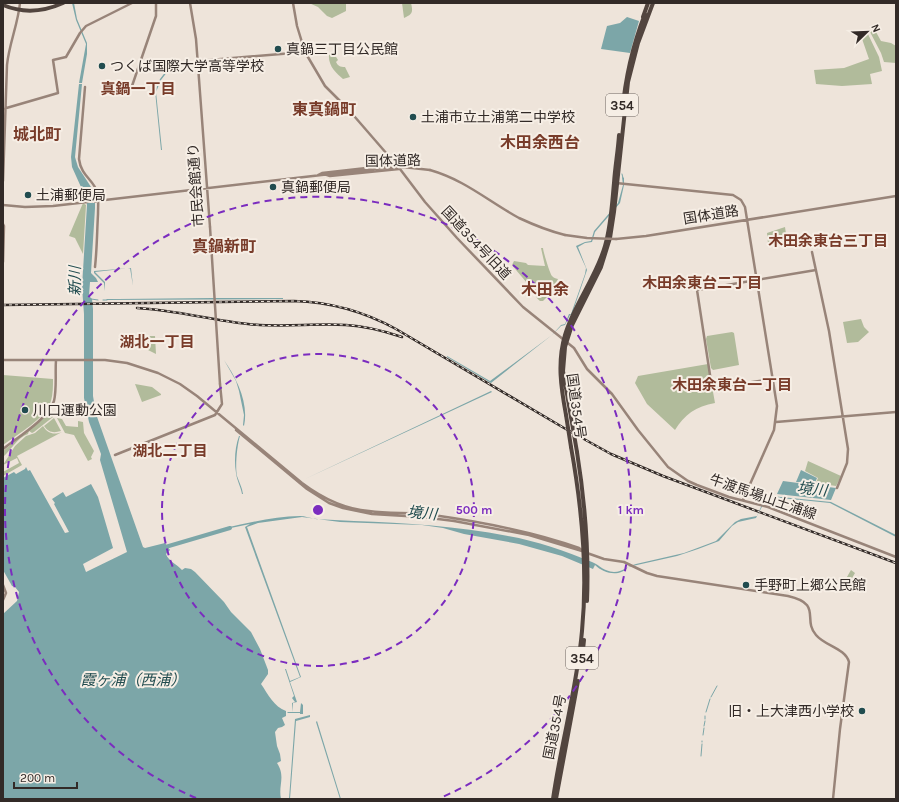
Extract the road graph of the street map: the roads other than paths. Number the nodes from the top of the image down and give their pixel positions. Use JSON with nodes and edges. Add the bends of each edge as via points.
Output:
{"nodes":[{"id":1,"x":20,"y":3,"type":"edge"},
{"id":2,"x":63,"y":3,"type":"edge"},
{"id":3,"x":132,"y":3,"type":"edge"},
{"id":4,"x":156,"y":3,"type":"edge"},
{"id":5,"x":190,"y":3,"type":"edge"},
{"id":6,"x":293,"y":3,"type":"edge"},
{"id":7,"x":651,"y":3,"type":"edge"},
{"id":8,"x":3,"y":5,"type":"edge"},
{"id":9,"x":19,"y":11,"type":"junction"},
{"id":10,"x":641,"y":31,"type":"junction"},
{"id":11,"x":305,"y":52,"type":"junction"},
{"id":12,"x":198,"y":61,"type":"junction"},
{"id":13,"x":132,"y":86,"type":"dead end"},
{"id":14,"x":85,"y":87,"type":"dead end"},
{"id":15,"x":4,"y":109,"type":"edge"},
{"id":16,"x":394,"y":163,"type":"junction"},
{"id":17,"x":400,"y":169,"type":"junction"},
{"id":18,"x":327,"y":175,"type":"junction"},
{"id":19,"x":315,"y":176,"type":"junction"},
{"id":20,"x":3,"y":181,"type":"edge"},
{"id":21,"x":616,"y":183,"type":"junction"},
{"id":22,"x":207,"y":188,"type":"junction"},
{"id":23,"x":896,"y":196,"type":"edge"},
{"id":24,"x":97,"y":201,"type":"junction"},
{"id":25,"x":3,"y":205,"type":"edge"},
{"id":26,"x":747,"y":219,"type":"junction"},
{"id":27,"x":3,"y":224,"type":"edge"},
{"id":28,"x":812,"y":252,"type":"dead end"},
{"id":29,"x":3,"y":262,"type":"edge"},
{"id":30,"x":95,"y":267,"type":"dead end"},
{"id":31,"x":816,"y":270,"type":"junction"},
{"id":32,"x":757,"y":280,"type":"junction"},
{"id":33,"x":565,"y":340,"type":"junction"},
{"id":34,"x":3,"y":360,"type":"edge"},
{"id":35,"x":56,"y":360,"type":"junction"},
{"id":36,"x":773,"y":378,"type":"junction"},
{"id":37,"x":896,"y":412,"type":"edge"},
{"id":38,"x":216,"y":413,"type":"junction"},
{"id":39,"x":568,"y":416,"type":"junction"},
{"id":40,"x":843,"y":416,"type":"junction"},
{"id":41,"x":776,"y":422,"type":"junction"},
{"id":42,"x":3,"y":450,"type":"edge"},
{"id":43,"x":115,"y":455,"type":"dead end"},
{"id":44,"x":837,"y":488,"type":"dead end"},
{"id":45,"x":743,"y":500,"type":"junction"},
{"id":46,"x":586,"y":555,"type":"junction"},
{"id":47,"x":896,"y":557,"type":"edge"},
{"id":48,"x":586,"y":567,"type":"junction"},
{"id":49,"x":3,"y":585,"type":"edge"},
{"id":50,"x":3,"y":600,"type":"edge"},
{"id":51,"x":553,"y":799,"type":"edge"},
{"id":52,"x":556,"y":799,"type":"edge"},
{"id":53,"x":833,"y":799,"type":"edge"}],
"edges":[{"from":1,"to":9,"type":"street"},
{"from":2,"to":9,"type":"highway","via":[[41,11]]},
{"from":3,"to":15,"type":"street","via":[[83,29],[66,57],[53,60],[58,93]]},
{"from":4,"to":13,"type":"street","via":[[156,16]]},
{"from":5,"to":12,"type":"street","name":"市民会館通り"},
{"from":6,"to":11,"type":"street","name":"国道354号旧道"},
{"from":7,"to":10,"type":"highway"},
{"from":7,"to":10,"type":"highway"},
{"from":8,"to":9,"type":"highway"},
{"from":9,"to":15,"type":"street","via":[[7,58]]},
{"from":10,"to":21,"type":"highway","name":"国道354号","number":"354","via":[[625,83]]},
{"from":11,"to":12,"type":"street"},
{"from":11,"to":16,"type":"street","name":"国道354号旧道","via":[[325,86]]},
{"from":12,"to":22,"type":"street","name":"市民会館通り"},
{"from":14,"to":24,"type":"street","via":[[79,159],[85,175],[97,189]]},
{"from":15,"to":20,"type":"street"},
{"from":16,"to":17,"type":"street","name":"国道354号旧道"},
{"from":16,"to":19,"type":"street"},
{"from":17,"to":18,"type":"street"},
{"from":17,"to":33,"type":"street","name":"国道354号旧道","via":[[425,202],[497,281],[526,310]]},
{"from":18,"to":19,"type":"street","name":"国体道路"},
{"from":18,"to":26,"type":"street","name":"国体道路","bridge":true,"via":[[403,167],[430,170],[459,181],[531,223],[566,235],[587,238],[616,239]]},
{"from":19,"to":22,"type":"street","name":"国体道路"},
{"from":21,"to":26,"type":"street","via":[[735,196],[743,203]]},
{"from":21,"to":33,"type":"highway","name":"国道354号","number":"354","via":[[603,252],[569,324]]},
{"from":22,"to":24,"type":"street","name":"国体道路"},
{"from":22,"to":38,"type":"street","name":"市民会館通り","bridge":true,"via":[[222,404]]},
{"from":23,"to":26,"type":"street","name":"国体道路"},
{"from":24,"to":25,"type":"street","name":"国体道路","via":[[30,208]]},
{"from":24,"to":30,"type":"street"},
{"from":26,"to":32,"type":"street"},
{"from":27,"to":29,"type":"street"},
{"from":28,"to":31,"type":"street"},
{"from":31,"to":32,"type":"street"},
{"from":31,"to":40,"type":"street"},
{"from":32,"to":36,"type":"street"},
{"from":32,"to":36,"type":"street","via":[[697,290],[712,388]]},
{"from":33,"to":39,"type":"highway","name":"国道354号","number":"354","via":[[563,371]]},
{"from":33,"to":45,"type":"street","name":"牛渡馬場山土浦線","via":[[576,351],[587,369],[614,397],[668,467],[691,482]]},
{"from":34,"to":35,"type":"street"},
{"from":35,"to":38,"type":"street","via":[[127,363],[158,373],[187,389]]},
{"from":35,"to":42,"type":"street","via":[[54,400],[50,410]]},
{"from":36,"to":41,"type":"street","via":[[777,406]]},
{"from":37,"to":40,"type":"street"},
{"from":38,"to":43,"type":"street"},
{"from":38,"to":46,"type":"street","via":[[307,489],[329,503],[372,514],[454,521],[529,535]]},
{"from":39,"to":46,"type":"highway","name":"国道354号","number":"354","bridge":true},
{"from":39,"to":46,"type":"highway","name":"国道354号","number":"354","bridge":true,"via":[[577,452],[584,506]]},
{"from":40,"to":41,"type":"street"},
{"from":40,"to":44,"type":"street","via":[[848,457]]},
{"from":41,"to":45,"type":"street","via":[[770,443]]},
{"from":45,"to":47,"type":"street","name":"牛渡馬場山土浦線","via":[[768,507]]},
{"from":46,"to":48,"type":"highway","name":"国道354号","number":"354"},
{"from":46,"to":53,"type":"street","via":[[621,561],[657,576],[795,598],[807,605],[815,634],[844,654],[849,662]]},
{"from":48,"to":51,"type":"highway","name":"国道354号","number":"354","via":[[578,667]]},
{"from":48,"to":52,"type":"highway","name":"国道354号","number":"354","via":[[583,648]]},
{"from":49,"to":50,"type":"street","via":[[6,593]]}]}
